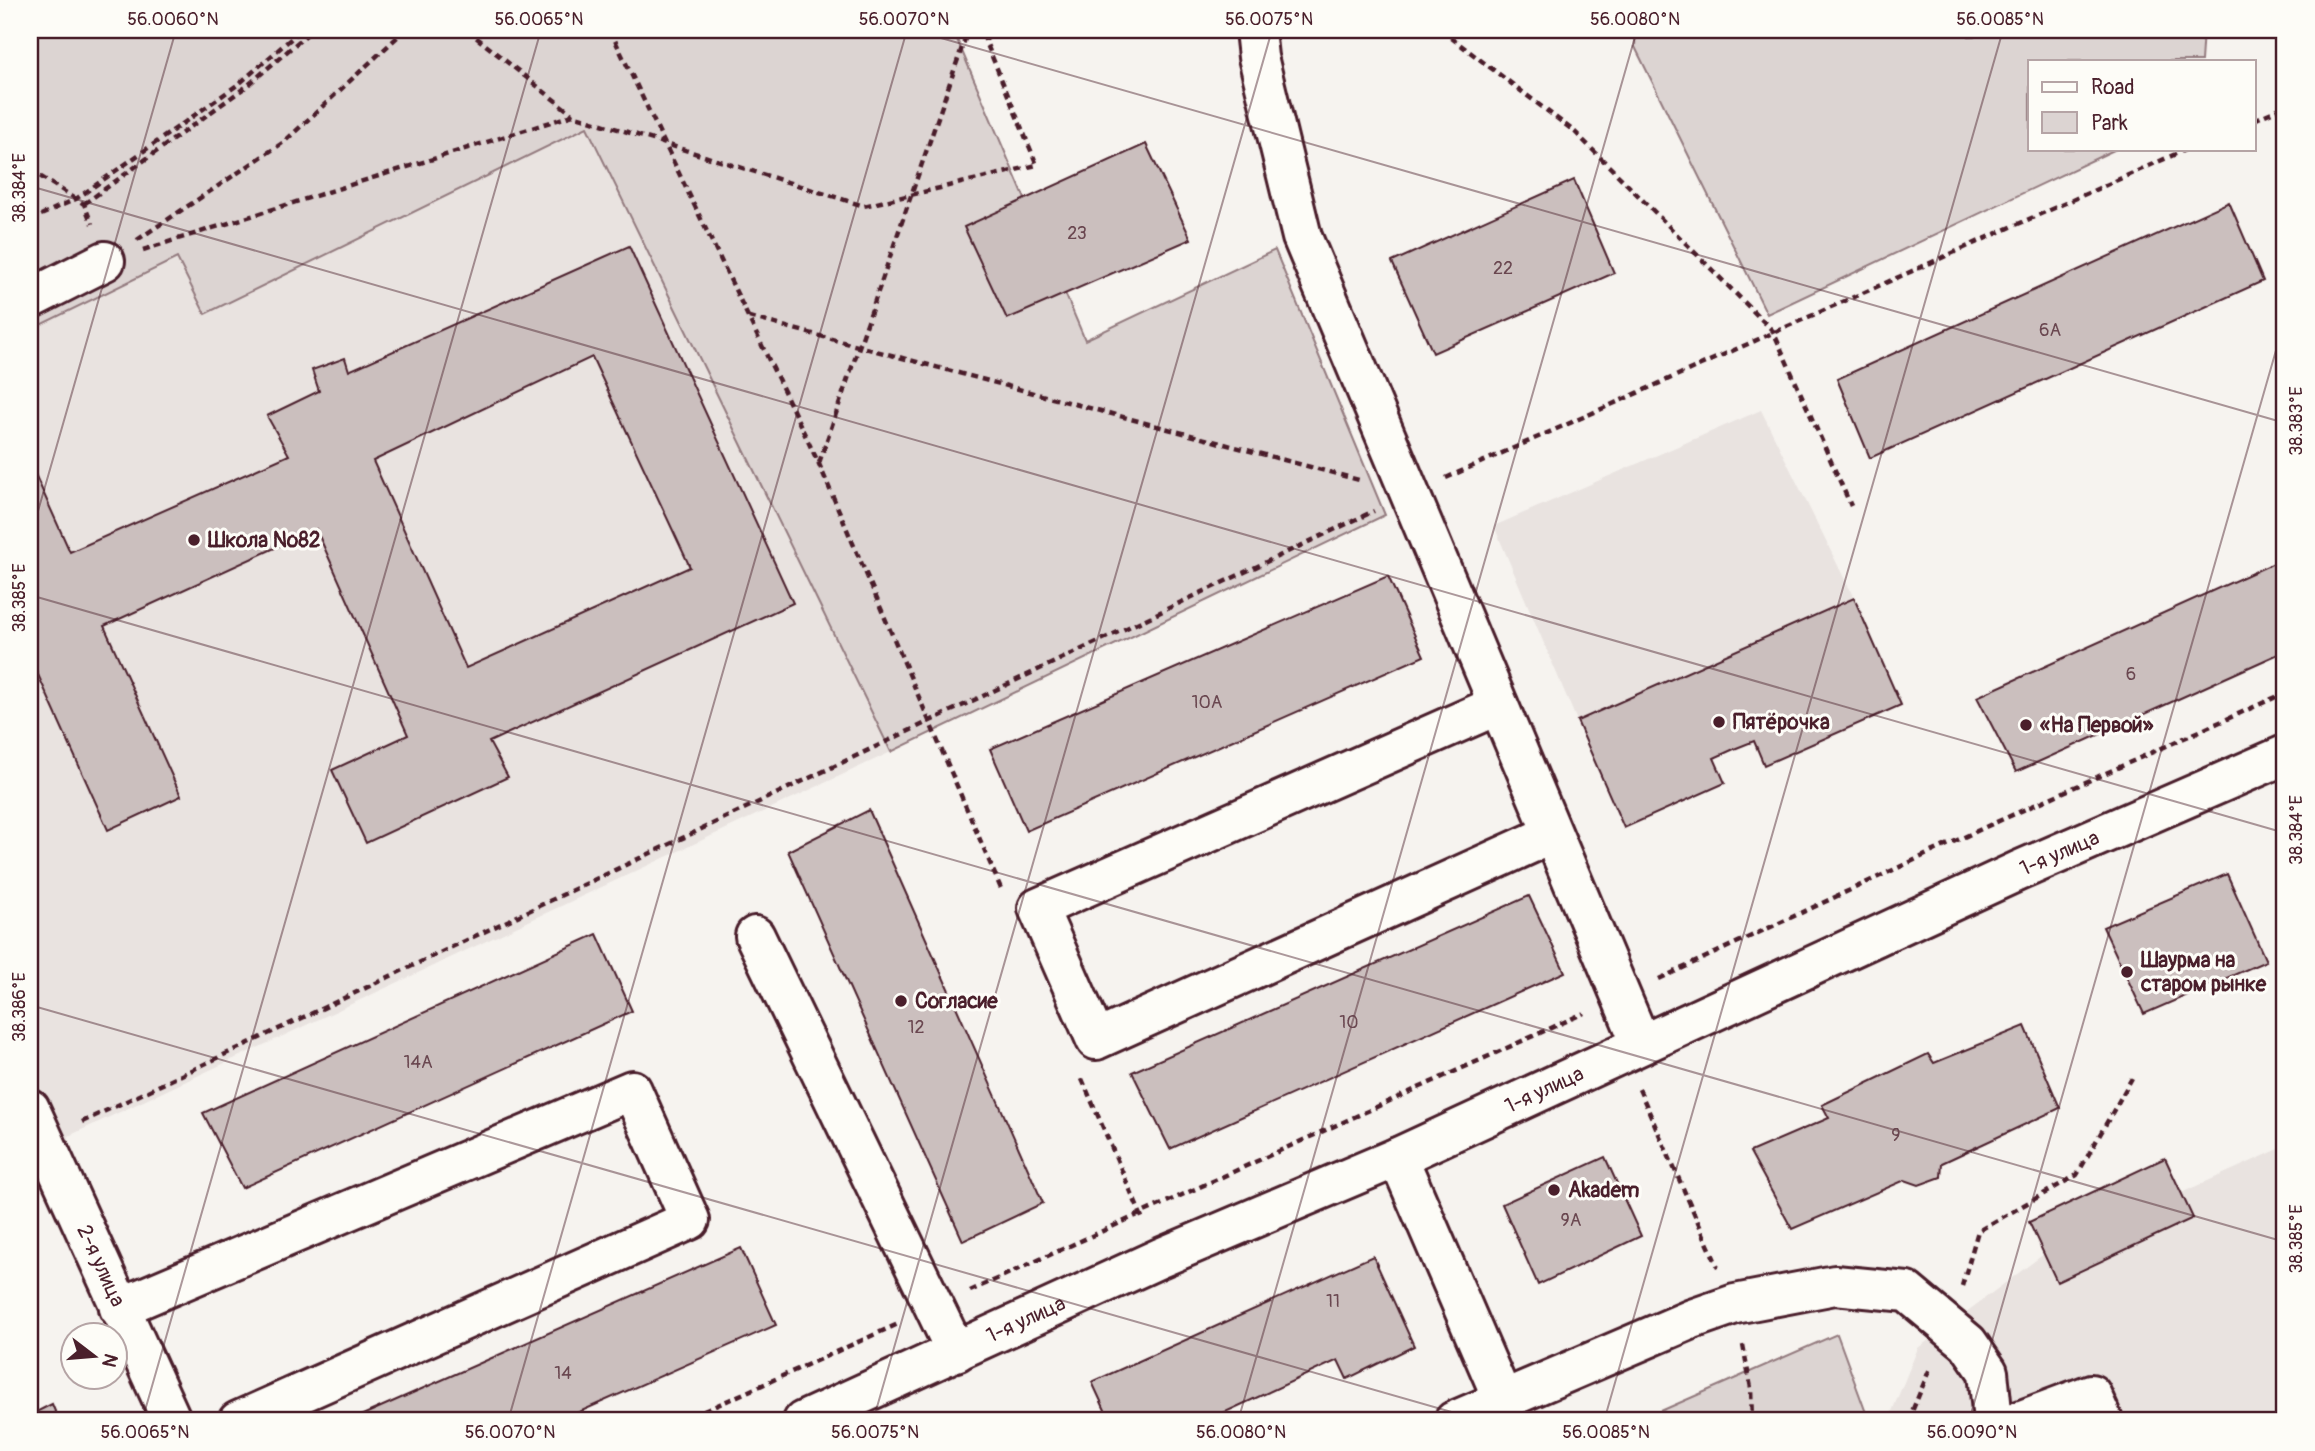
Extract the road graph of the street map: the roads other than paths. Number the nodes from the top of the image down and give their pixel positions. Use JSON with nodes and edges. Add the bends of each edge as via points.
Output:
{"nodes":[{"id":1,"x":1255,"y":30,"type":"edge"},
{"id":2,"x":105,"y":261,"type":"road end"},
{"id":3,"x":30,"y":299,"type":"edge"},
{"id":4,"x":1498,"y":705,"type":"junction"},
{"id":5,"x":2285,"y":755,"type":"edge"},
{"id":6,"x":1552,"y":834,"type":"junction"},
{"id":7,"x":755,"y":936,"type":"dead end"},
{"id":8,"x":1632,"y":1049,"type":"junction"},
{"id":9,"x":37,"y":1125,"type":"edge"},
{"id":10,"x":1398,"y":1157,"type":"junction"},
{"id":11,"x":119,"y":1307,"type":"junction"},
{"id":12,"x":956,"y":1352,"type":"junction"},
{"id":13,"x":1503,"y":1400,"type":"junction"},
{"id":14,"x":172,"y":1421,"type":"edge"},
{"id":15,"x":237,"y":1421,"type":"edge"},
{"id":16,"x":803,"y":1421,"type":"edge"},
{"id":17,"x":1454,"y":1421,"type":"edge"},
{"id":18,"x":1993,"y":1421,"type":"edge"},
{"id":19,"x":2019,"y":1421,"type":"edge"},
{"id":20,"x":2103,"y":1421,"type":"edge"}],
"edges":[{"from":1,"to":4,"type":"street","via":[[1302,237]]},
{"from":2,"to":3,"type":"street"},
{"from":4,"to":6,"type":"street"},
{"from":4,"to":6,"type":"street","via":[[1038,908],[1096,1040]]},
{"from":5,"to":8,"type":"street","name":"1-я улица","via":[[2018,871]]},
{"from":6,"to":8,"type":"street","via":[[1621,997]]},
{"from":7,"to":12,"type":"street"},
{"from":8,"to":10,"type":"street","name":"1-я улица"},
{"from":9,"to":11,"type":"street","name":"2-я улица"},
{"from":10,"to":12,"type":"street","name":"1-я улица","via":[[1160,1258]]},
{"from":10,"to":13,"type":"street"},
{"from":11,"to":14,"type":"street","name":"2-я улица"},
{"from":11,"to":15,"type":"street","via":[[632,1090],[690,1220]]},
{"from":12,"to":16,"type":"street","name":"1-я улица"},
{"from":13,"to":17,"type":"street"},
{"from":13,"to":18,"type":"street","via":[[1735,1304],[1835,1285],[1907,1292],[1968,1343],[1988,1372]]},
{"from":19,"to":20,"type":"street","via":[[2091,1394]]}]}
